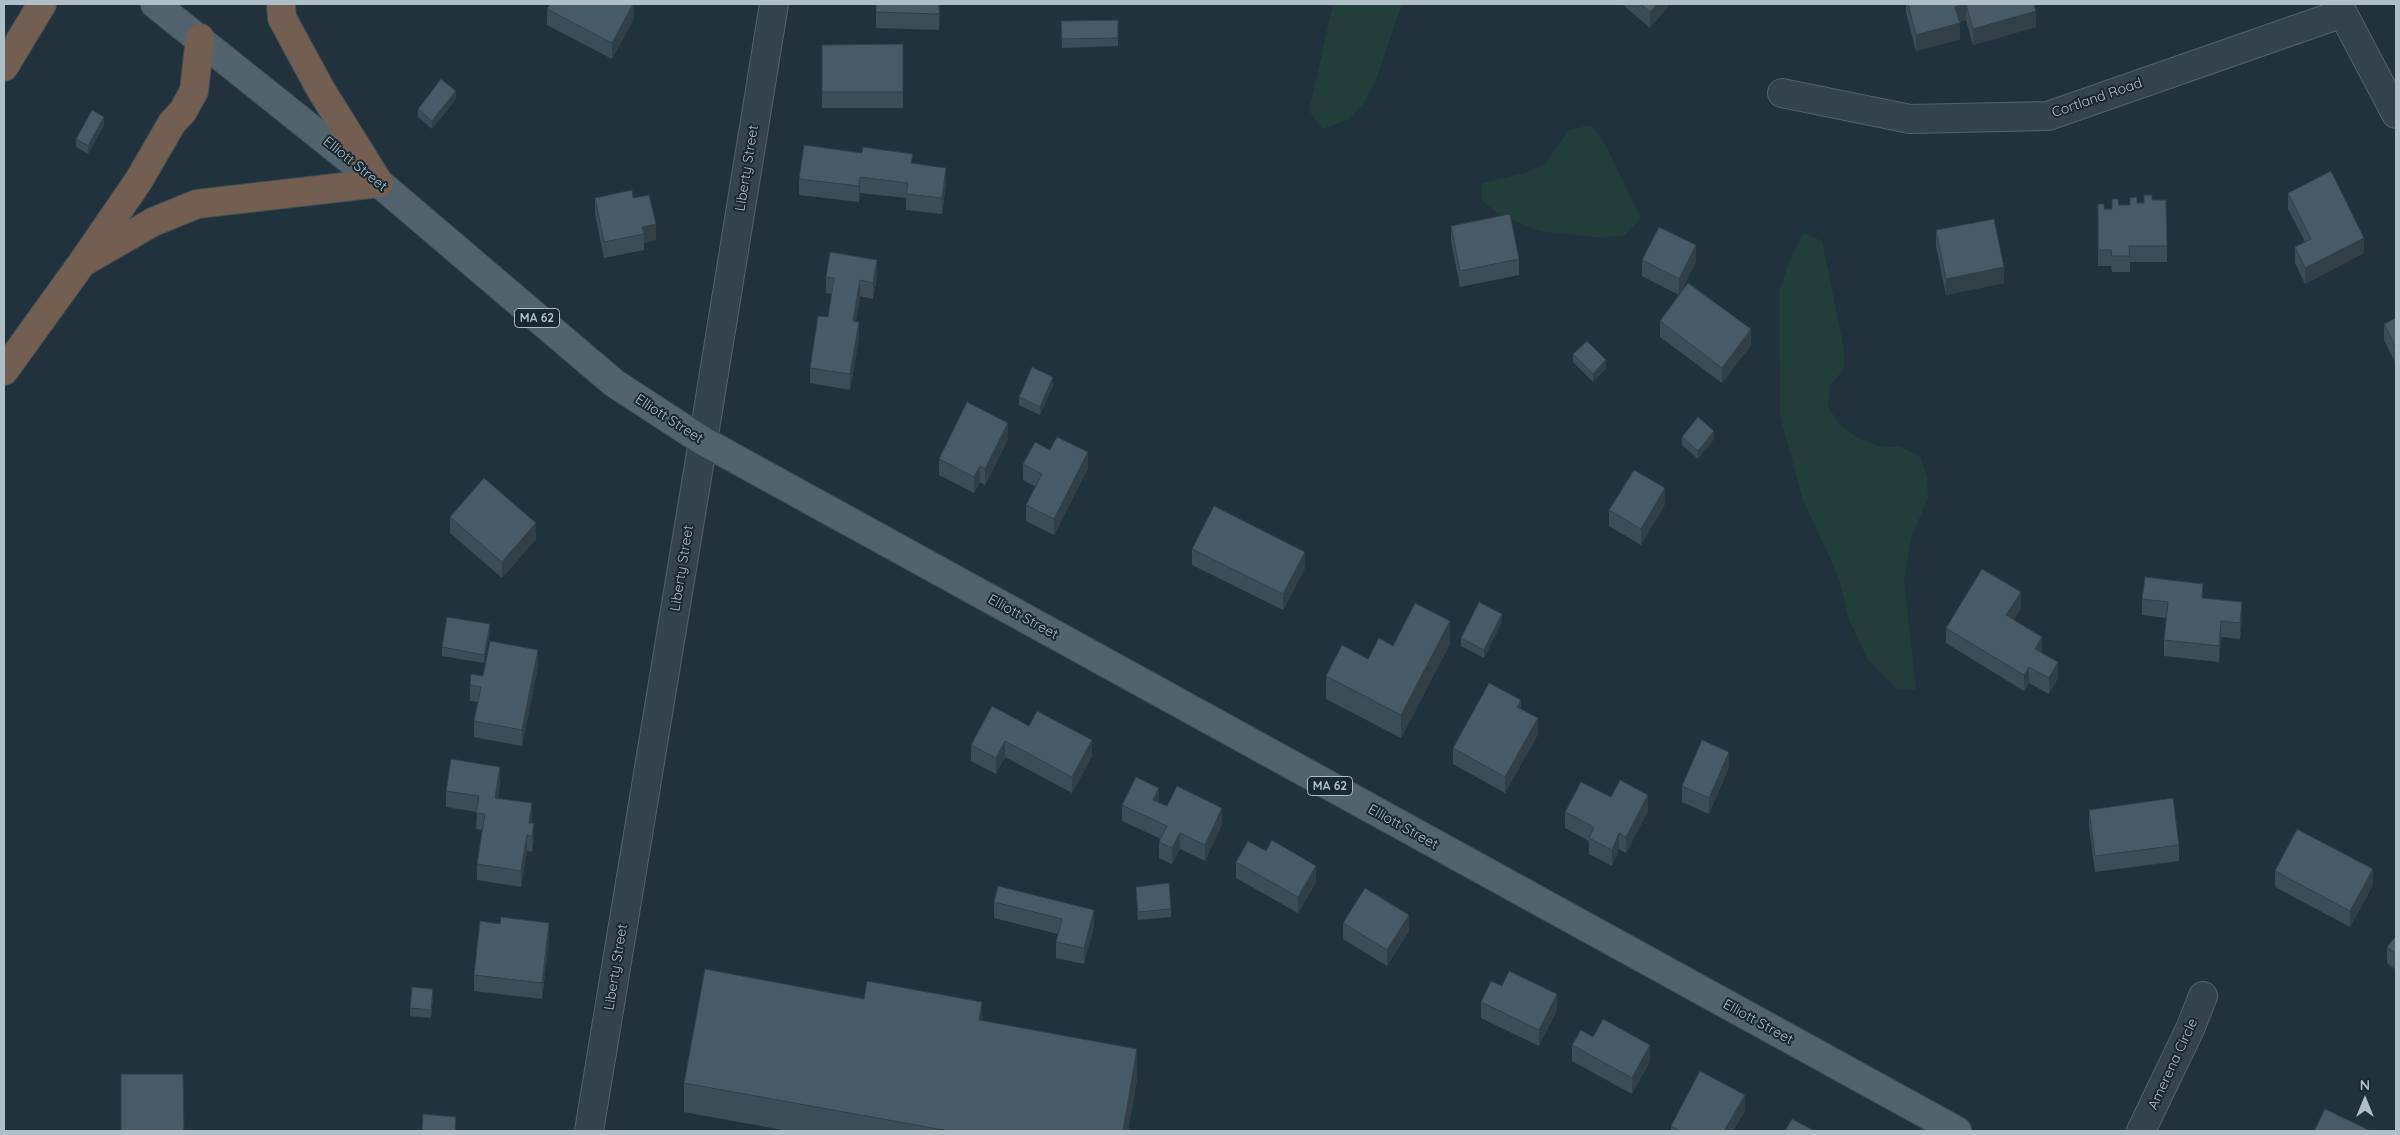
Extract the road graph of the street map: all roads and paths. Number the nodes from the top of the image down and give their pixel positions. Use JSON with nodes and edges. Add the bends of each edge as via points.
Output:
{"nodes":[{"id":1,"x":42,"y":4,"type":"edge"},
{"id":2,"x":155,"y":4,"type":"edge"},
{"id":3,"x":281,"y":4,"type":"edge"},
{"id":4,"x":774,"y":4,"type":"edge"},
{"id":5,"x":2341,"y":9,"type":"edge"},
{"id":6,"x":200,"y":38,"type":"junction"},
{"id":7,"x":8,"y":60,"type":"edge"},
{"id":8,"x":2387,"y":74,"type":"edge"},
{"id":9,"x":1782,"y":93,"type":"dead end"},
{"id":10,"x":2396,"y":114,"type":"edge"},
{"id":11,"x":379,"y":183,"type":"junction"},
{"id":12,"x":82,"y":263,"type":"junction"},
{"id":13,"x":4,"y":371,"type":"edge"},
{"id":14,"x":703,"y":441,"type":"junction"},
{"id":15,"x":2202,"y":996,"type":"dead end"},
{"id":16,"x":589,"y":1131,"type":"edge"},
{"id":17,"x":1957,"y":1131,"type":"edge"},
{"id":18,"x":2141,"y":1131,"type":"edge"}],
"edges":[{"from":1,"to":7,"type":"highway"},
{"from":2,"to":6,"type":"main road","name":"Elliott Street","number":"MA 62"},
{"from":3,"to":11,"type":"highway","via":[[282,18],[321,90]]},
{"from":4,"to":14,"type":"street","name":"Liberty Street"},
{"from":5,"to":8,"type":"street"},
{"from":5,"to":9,"type":"street","name":"Cortland Road","via":[[2048,116],[1910,119]]},
{"from":6,"to":11,"type":"main road","name":"Elliott Street","number":"MA 62"},
{"from":6,"to":12,"type":"highway","via":[[194,91]]},
{"from":8,"to":10,"type":"street"},
{"from":11,"to":12,"type":"highway","via":[[197,204],[153,222]]},
{"from":11,"to":14,"type":"main road","name":"Elliott Street","number":"MA 62","via":[[614,384]]},
{"from":12,"to":13,"type":"highway"},
{"from":14,"to":16,"type":"street","name":"Liberty Street"},
{"from":14,"to":17,"type":"main road","name":"Elliott Street","number":"MA 62"},
{"from":15,"to":18,"type":"street","name":"Amerena Circle","via":[[2190,1029]]}]}
